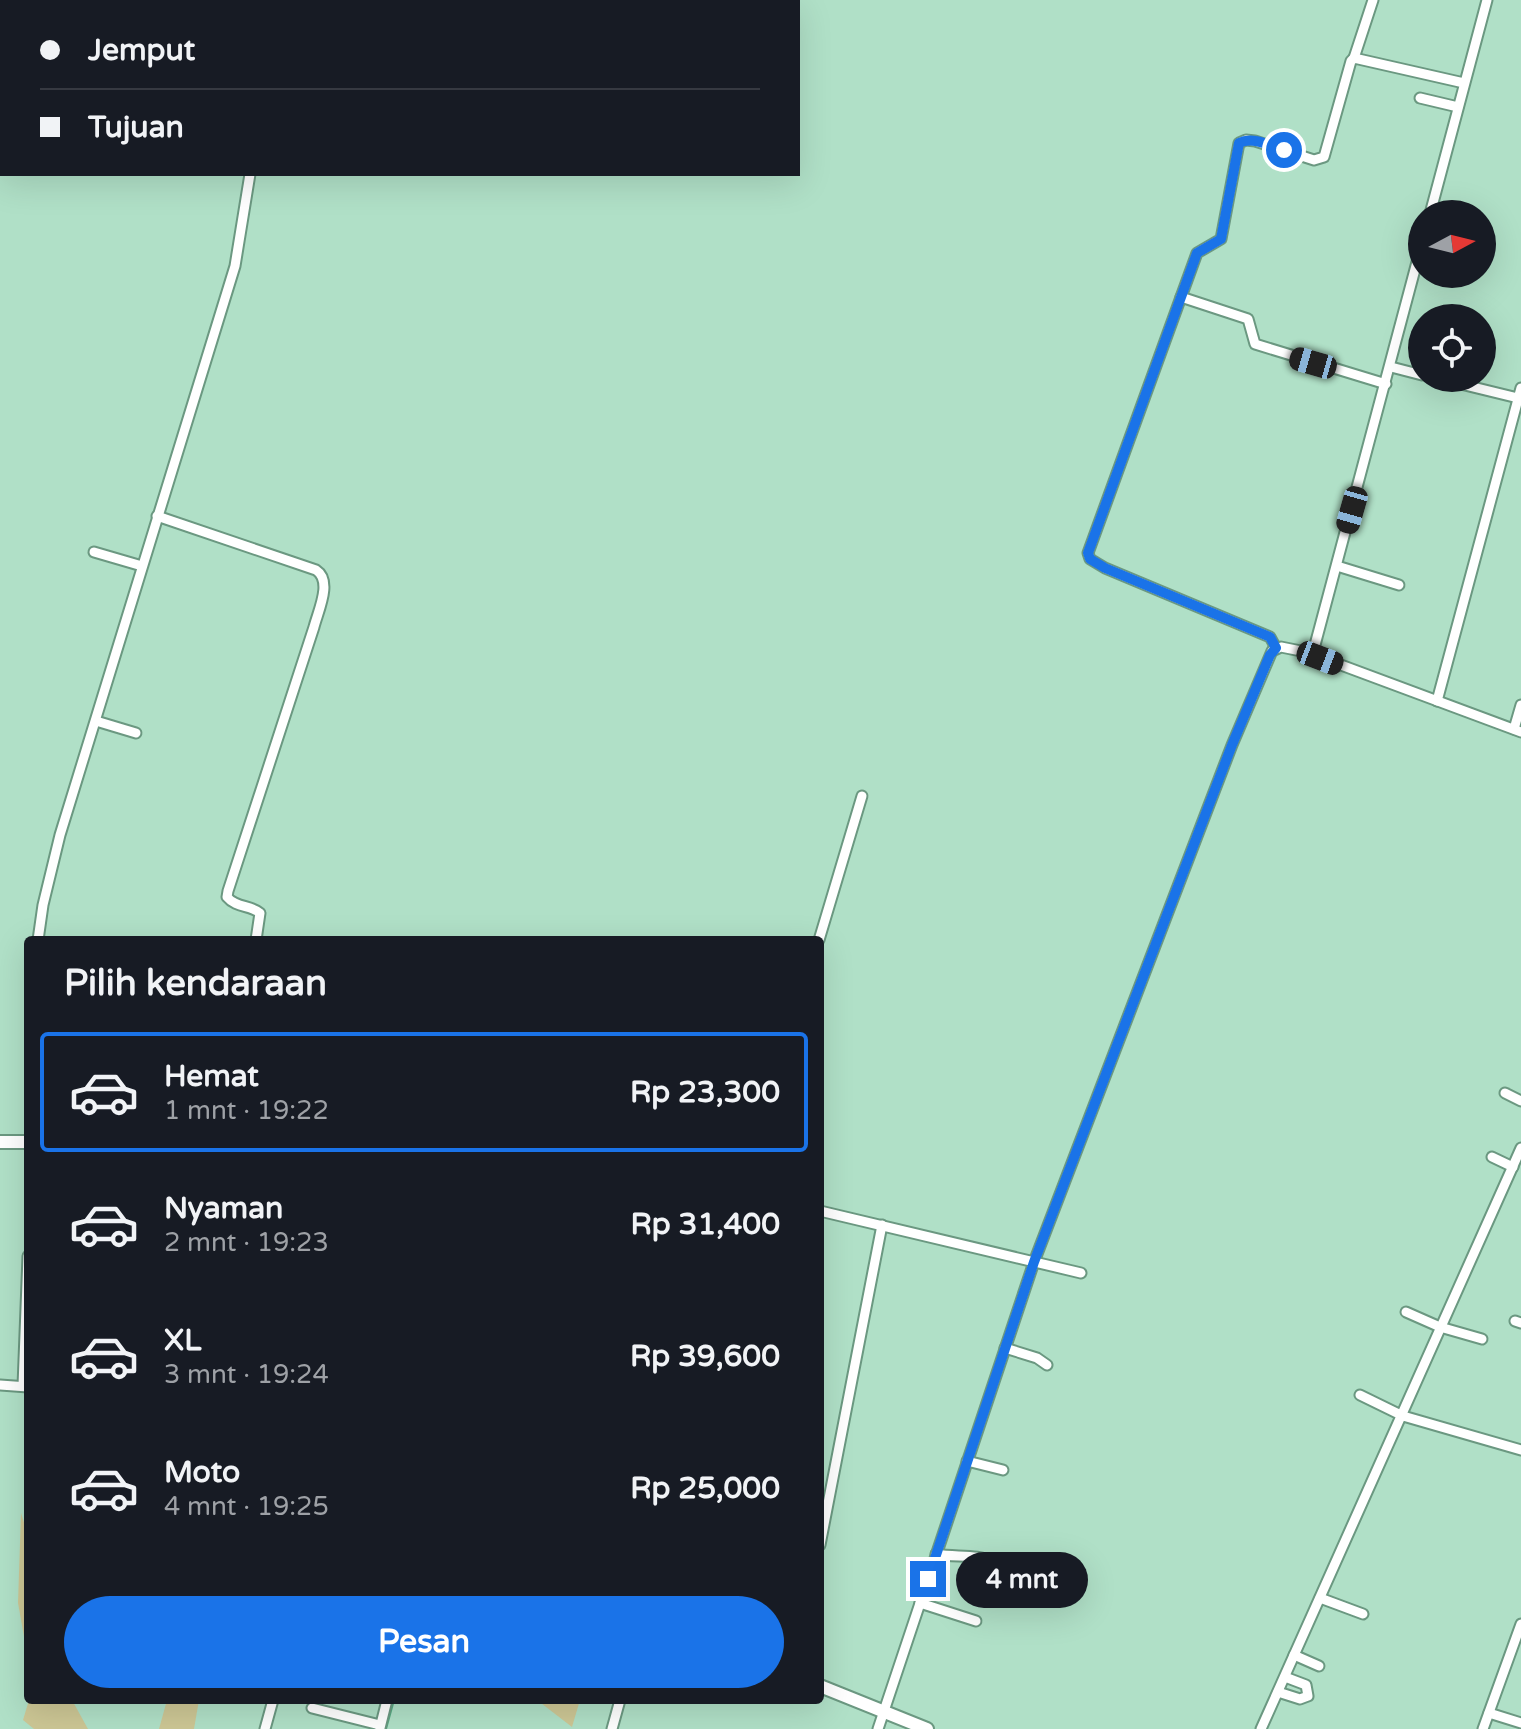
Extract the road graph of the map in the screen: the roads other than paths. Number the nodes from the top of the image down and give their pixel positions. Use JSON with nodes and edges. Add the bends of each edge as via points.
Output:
{"nodes":[{"id":1,"x":1373,"y":0,"type":"edge"},
{"id":2,"x":1487,"y":0,"type":"edge"},
{"id":3,"x":1354,"y":58,"type":"junction"},
{"id":4,"x":1464,"y":83,"type":"junction"},
{"id":5,"x":1420,"y":98,"type":"dead end"},
{"id":6,"x":1458,"y":107,"type":"junction"},
{"id":7,"x":250,"y":176,"type":"edge"},
{"id":8,"x":1434,"y":200,"type":"edge"},
{"id":9,"x":1411,"y":288,"type":"edge"},
{"id":10,"x":1181,"y":297,"type":"junction"},
{"id":11,"x":1391,"y":367,"type":"junction"},
{"id":12,"x":1408,"y":371,"type":"edge"},
{"id":13,"x":1386,"y":385,"type":"junction"},
{"id":14,"x":1491,"y":392,"type":"edge"},
{"id":15,"x":1519,"y":399,"type":"edge"},
{"id":16,"x":157,"y":516,"type":"junction"},
{"id":17,"x":94,"y":552,"type":"dead end"},
{"id":18,"x":142,"y":566,"type":"junction"},
{"id":19,"x":1337,"y":566,"type":"junction"},
{"id":20,"x":1399,"y":585,"type":"dead end"},
{"id":21,"x":1276,"y":648,"type":"junction"},
{"id":22,"x":1306,"y":652,"type":"junction"},
{"id":23,"x":1437,"y":701,"type":"junction"},
{"id":24,"x":1521,"y":705,"type":"edge"},
{"id":25,"x":96,"y":721,"type":"junction"},
{"id":26,"x":1517,"y":731,"type":"edge"},
{"id":27,"x":136,"y":733,"type":"dead end"},
{"id":28,"x":862,"y":796,"type":"dead end"},
{"id":29,"x":39,"y":936,"type":"edge"},
{"id":30,"x":257,"y":936,"type":"edge"},
{"id":31,"x":820,"y":936,"type":"edge"},
{"id":32,"x":1505,"y":1093,"type":"dead end"},
{"id":33,"x":1521,"y":1101,"type":"edge"},
{"id":34,"x":0,"y":1142,"type":"edge"},
{"id":35,"x":24,"y":1142,"type":"edge"},
{"id":36,"x":1521,"y":1148,"type":"edge"},
{"id":37,"x":1492,"y":1157,"type":"dead end"},
{"id":38,"x":1513,"y":1167,"type":"junction"},
{"id":39,"x":824,"y":1212,"type":"edge"},
{"id":40,"x":882,"y":1225,"type":"junction"},
{"id":41,"x":1034,"y":1262,"type":"junction"},
{"id":42,"x":1081,"y":1273,"type":"dead end"},
{"id":43,"x":1406,"y":1312,"type":"dead end"},
{"id":44,"x":1440,"y":1327,"type":"junction"},
{"id":45,"x":1482,"y":1339,"type":"dead end"},
{"id":46,"x":1005,"y":1348,"type":"junction"},
{"id":47,"x":1047,"y":1365,"type":"dead end"},
{"id":48,"x":0,"y":1385,"type":"edge"},
{"id":49,"x":24,"y":1386,"type":"edge"},
{"id":50,"x":1360,"y":1395,"type":"dead end"},
{"id":51,"x":1403,"y":1416,"type":"junction"},
{"id":52,"x":1521,"y":1450,"type":"edge"},
{"id":53,"x":967,"y":1461,"type":"junction"},
{"id":54,"x":1003,"y":1470,"type":"dead end"},
{"id":55,"x":824,"y":1524,"type":"edge"},
{"id":56,"x":936,"y":1554,"type":"junction"},
{"id":57,"x":995,"y":1563,"type":"dead end"},
{"id":58,"x":1320,"y":1598,"type":"junction"},
{"id":59,"x":920,"y":1603,"type":"junction"},
{"id":60,"x":1363,"y":1614,"type":"dead end"},
{"id":61,"x":976,"y":1621,"type":"dead end"},
{"id":62,"x":1521,"y":1624,"type":"edge"},
{"id":63,"x":1294,"y":1655,"type":"junction"},
{"id":64,"x":1319,"y":1666,"type":"dead end"},
{"id":65,"x":1285,"y":1677,"type":"junction"},
{"id":66,"x":824,"y":1688,"type":"edge"},
{"id":67,"x":1278,"y":1692,"type":"junction"},
{"id":68,"x":272,"y":1704,"type":"edge"},
{"id":69,"x":386,"y":1704,"type":"edge"},
{"id":70,"x":619,"y":1704,"type":"edge"},
{"id":71,"x":312,"y":1708,"type":"dead end"},
{"id":72,"x":884,"y":1712,"type":"junction"},
{"id":73,"x":1489,"y":1713,"type":"junction"},
{"id":74,"x":1521,"y":1723,"type":"edge"},
{"id":75,"x":380,"y":1727,"type":"edge"},
{"id":76,"x":265,"y":1729,"type":"edge"},
{"id":77,"x":612,"y":1729,"type":"edge"},
{"id":78,"x":878,"y":1729,"type":"edge"},
{"id":79,"x":925,"y":1729,"type":"edge"},
{"id":80,"x":1261,"y":1729,"type":"edge"},
{"id":81,"x":1483,"y":1729,"type":"edge"}],
"edges":[{"from":1,"to":3,"type":"street"},
{"from":2,"to":4,"type":"street"},
{"from":3,"to":4,"type":"street"},
{"from":3,"to":10,"type":"street","via":[[1324,157],[1314,160],[1255,141],[1239,143],[1221,239],[1197,253]]},
{"from":4,"to":6,"type":"street"},
{"from":5,"to":6,"type":"street"},
{"from":6,"to":8,"type":"street"},
{"from":7,"to":16,"type":"street","via":[[235,266]]},
{"from":9,"to":11,"type":"street"},
{"from":10,"to":13,"type":"street","via":[[1248,319],[1255,344]]},
{"from":10,"to":21,"type":"street","via":[[1088,557],[1270,637]]},
{"from":11,"to":12,"type":"street"},
{"from":11,"to":13,"type":"street"},
{"from":13,"to":19,"type":"street"},
{"from":14,"to":15,"type":"street"},
{"from":15,"to":23,"type":"street"},
{"from":16,"to":18,"type":"street"},
{"from":16,"to":30,"type":"street","via":[[316,570],[323,577],[314,627],[228,891],[233,903],[260,913]]},
{"from":17,"to":18,"type":"street"},
{"from":18,"to":25,"type":"street"},
{"from":19,"to":20,"type":"street"},
{"from":19,"to":22,"type":"street","via":[[1315,645]]},
{"from":21,"to":22,"type":"street"},
{"from":21,"to":41,"type":"street","via":[[1232,745]]},
{"from":22,"to":23,"type":"street"},
{"from":23,"to":26,"type":"street"},
{"from":24,"to":26,"type":"street"},
{"from":25,"to":27,"type":"street"},
{"from":25,"to":29,"type":"street","via":[[53,863]]},
{"from":28,"to":31,"type":"street"},
{"from":32,"to":33,"type":"street"},
{"from":34,"to":35,"type":"main road"},
{"from":36,"to":38,"type":"street"},
{"from":37,"to":38,"type":"street"},
{"from":38,"to":44,"type":"street"},
{"from":39,"to":40,"type":"street"},
{"from":40,"to":41,"type":"street"},
{"from":40,"to":55,"type":"street"},
{"from":41,"to":42,"type":"street"},
{"from":41,"to":46,"type":"street"},
{"from":43,"to":44,"type":"street"},
{"from":44,"to":45,"type":"street"},
{"from":44,"to":51,"type":"street"},
{"from":46,"to":47,"type":"street"},
{"from":46,"to":53,"type":"street"},
{"from":48,"to":49,"type":"street"},
{"from":50,"to":51,"type":"street"},
{"from":51,"to":52,"type":"street"},
{"from":51,"to":58,"type":"street"},
{"from":53,"to":54,"type":"street"},
{"from":53,"to":56,"type":"street"},
{"from":56,"to":57,"type":"street","via":[[981,1556]]},
{"from":56,"to":59,"type":"street"},
{"from":58,"to":60,"type":"street"},
{"from":58,"to":63,"type":"street"},
{"from":59,"to":61,"type":"street"},
{"from":59,"to":72,"type":"street"},
{"from":62,"to":73,"type":"street"},
{"from":63,"to":64,"type":"street"},
{"from":63,"to":65,"type":"street"},
{"from":65,"to":67,"type":"street"},
{"from":65,"to":67,"type":"street","via":[[1306,1685],[1308,1696],[1300,1699]]},
{"from":66,"to":72,"type":"main road"},
{"from":67,"to":80,"type":"street"},
{"from":68,"to":76,"type":"street"},
{"from":69,"to":75,"type":"street"},
{"from":70,"to":77,"type":"street"},
{"from":71,"to":75,"type":"street"},
{"from":72,"to":78,"type":"street"},
{"from":72,"to":79,"type":"main road"},
{"from":73,"to":74,"type":"street"},
{"from":73,"to":81,"type":"street"}]}
